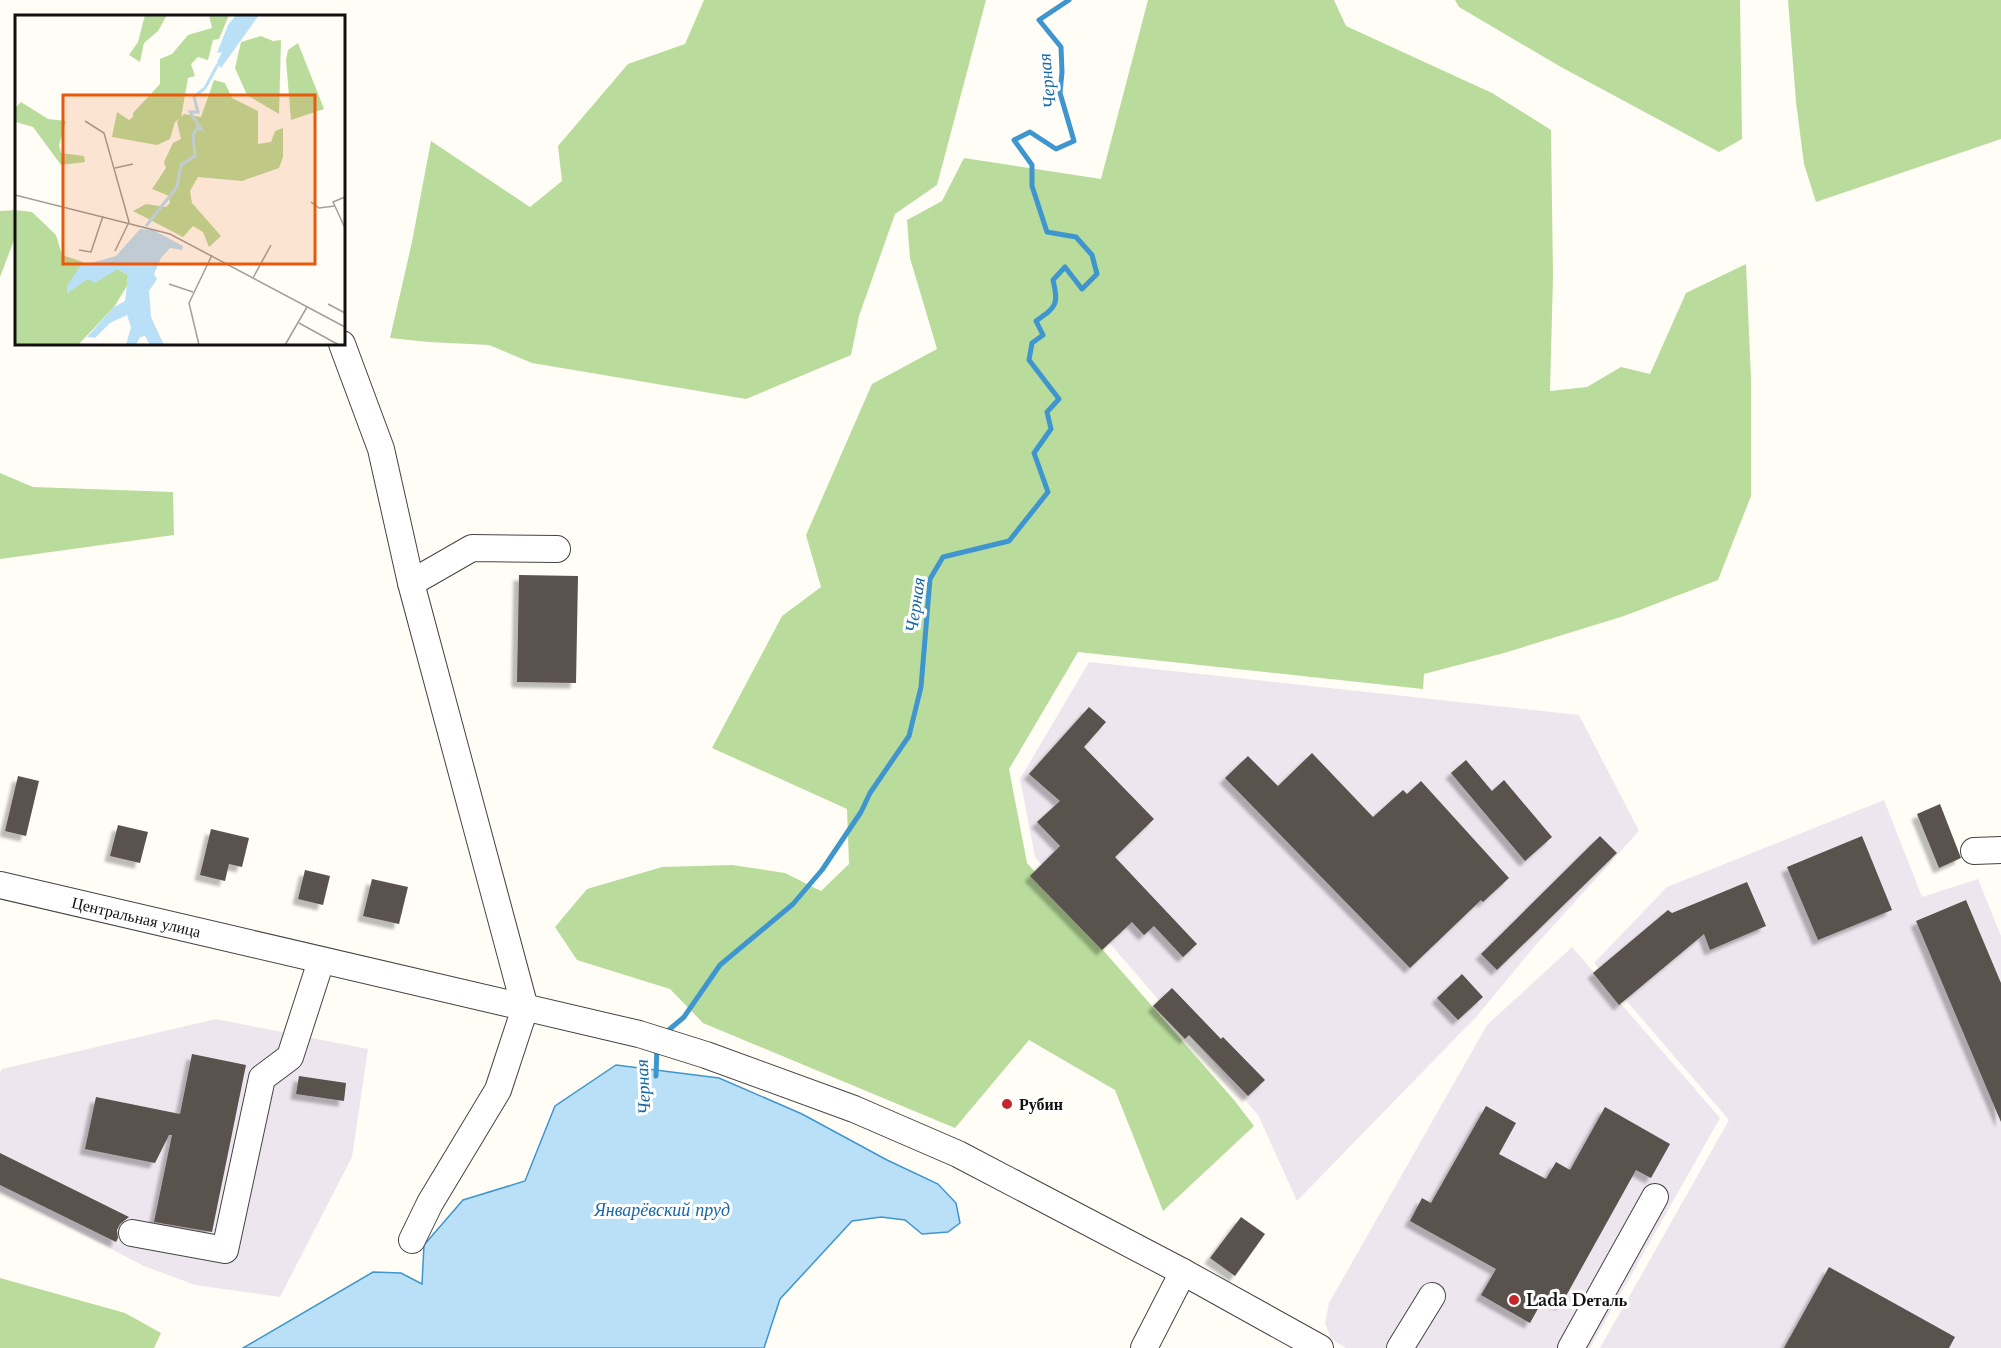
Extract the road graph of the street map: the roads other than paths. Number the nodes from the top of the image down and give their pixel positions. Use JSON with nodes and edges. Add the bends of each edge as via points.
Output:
{"nodes":[{"id":1,"x":342,"y":345,"type":"edge"},
{"id":2,"x":557,"y":549,"type":"dead end"},
{"id":3,"x":411,"y":583,"type":"junction"},
{"id":4,"x":2001,"y":850,"type":"edge"},
{"id":5,"x":1974,"y":851,"type":"dead end"},
{"id":6,"x":0,"y":885,"type":"edge"},
{"id":7,"x":321,"y":961,"type":"junction"},
{"id":8,"x":525,"y":1008,"type":"junction"},
{"id":9,"x":1655,"y":1197,"type":"dead end"},
{"id":10,"x":132,"y":1233,"type":"dead end"},
{"id":11,"x":412,"y":1240,"type":"dead end"},
{"id":12,"x":1183,"y":1272,"type":"junction"},
{"id":13,"x":1432,"y":1296,"type":"dead end"},
{"id":14,"x":1144,"y":1348,"type":"edge"},
{"id":15,"x":1320,"y":1348,"type":"edge"},
{"id":16,"x":1400,"y":1348,"type":"edge"},
{"id":17,"x":1571,"y":1348,"type":"edge"}],
"edges":[{"from":1,"to":3,"type":"street","via":[[381,449]]},
{"from":2,"to":3,"type":"street","via":[[472,548]]},
{"from":3,"to":8,"type":"street"},
{"from":4,"to":5,"type":"street"},
{"from":6,"to":7,"type":"street","name":"Центральная улица"},
{"from":7,"to":8,"type":"street","name":"Центральная улица"},
{"from":7,"to":10,"type":"street","via":[[290,1057],[262,1078],[225,1250]]},
{"from":8,"to":11,"type":"street","via":[[498,1090]]},
{"from":8,"to":12,"type":"street","name":"Центральная улица","via":[[706,1054],[854,1109],[958,1154]]},
{"from":9,"to":17,"type":"street"},
{"from":12,"to":14,"type":"street"},
{"from":12,"to":15,"type":"street","name":"Центральная улица"},
{"from":13,"to":16,"type":"street"}]}
